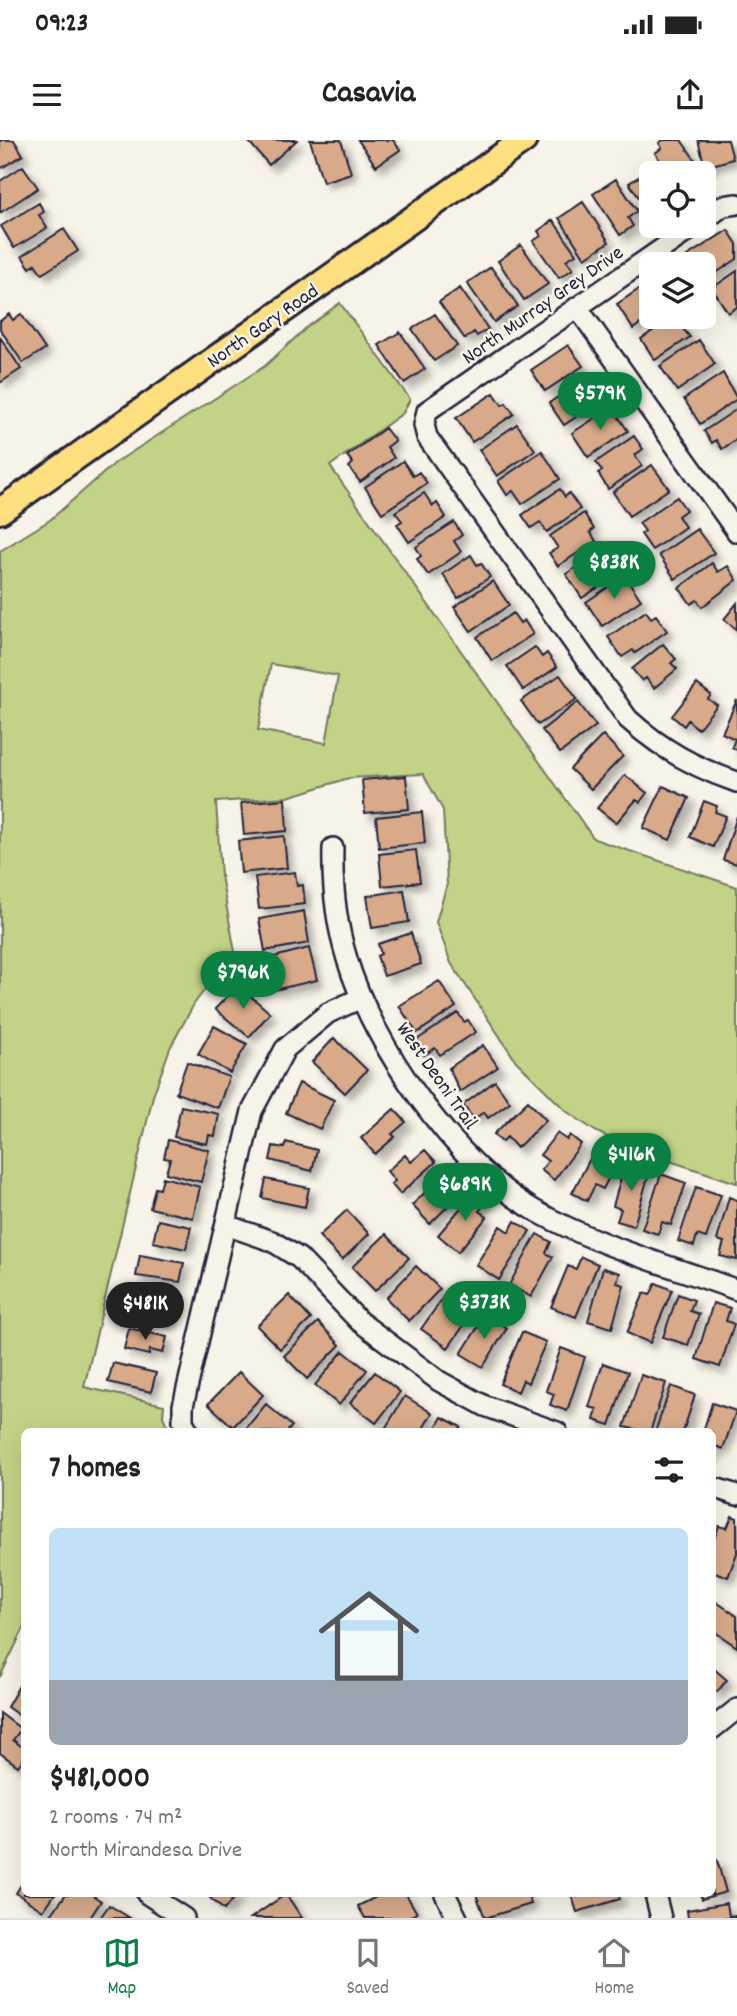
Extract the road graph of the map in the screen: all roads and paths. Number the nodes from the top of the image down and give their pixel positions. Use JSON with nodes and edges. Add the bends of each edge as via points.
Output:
{"nodes":[{"id":1,"x":524,"y":140,"type":"edge"},
{"id":2,"x":737,"y":204,"type":"edge"},
{"id":3,"x":716,"y":211,"type":"edge"},
{"id":4,"x":678,"y":238,"type":"edge"},
{"id":5,"x":577,"y":307,"type":"junction"},
{"id":6,"x":0,"y":511,"type":"edge"},
{"id":7,"x":737,"y":532,"type":"edge"},
{"id":8,"x":737,"y":782,"type":"edge"},
{"id":9,"x":332,"y":848,"type":"dead end"},
{"id":10,"x":361,"y":998,"type":"junction"},
{"id":11,"x":226,"y":1225,"type":"junction"},
{"id":12,"x":737,"y":1290,"type":"edge"},
{"id":13,"x":186,"y":1427,"type":"edge"},
{"id":14,"x":546,"y":1428,"type":"edge"},
{"id":15,"x":716,"y":1488,"type":"edge"},
{"id":16,"x":737,"y":1495,"type":"edge"},
{"id":17,"x":737,"y":1709,"type":"edge"},
{"id":18,"x":716,"y":1726,"type":"edge"},
{"id":19,"x":151,"y":1897,"type":"edge"},
{"id":20,"x":446,"y":1897,"type":"edge"},
{"id":21,"x":656,"y":1897,"type":"edge"},
{"id":22,"x":184,"y":1918,"type":"edge"},
{"id":23,"x":457,"y":1918,"type":"edge"},
{"id":24,"x":661,"y":1918,"type":"edge"}],
"edges":[{"from":1,"to":6,"type":"main road","name":"North Gary Road"},
{"from":2,"to":3,"type":"street"},
{"from":4,"to":5,"type":"street","name":"North Murray Grey Drive"},
{"from":5,"to":7,"type":"street"},
{"from":5,"to":8,"type":"street","name":"North Murray Grey Drive","via":[[427,411],[427,437],[628,719],[699,770]]},
{"from":9,"to":10,"type":"street","name":"West Deoni Trail","via":[[346,958]]},
{"from":10,"to":11,"type":"street","via":[[307,1027],[285,1049],[267,1078],[253,1111]]},
{"from":10,"to":12,"type":"street","name":"West Deoni Trail","via":[[428,1109],[487,1175],[532,1209],[578,1233]]},
{"from":11,"to":13,"type":"street","via":[[183,1406]]},
{"from":11,"to":14,"type":"street","via":[[272,1241],[299,1258],[359,1321],[439,1381],[485,1406]]},
{"from":15,"to":16,"type":"street"},
{"from":17,"to":18,"type":"street"},
{"from":19,"to":22,"type":"street"},
{"from":20,"to":23,"type":"street"},
{"from":21,"to":24,"type":"street"}]}
